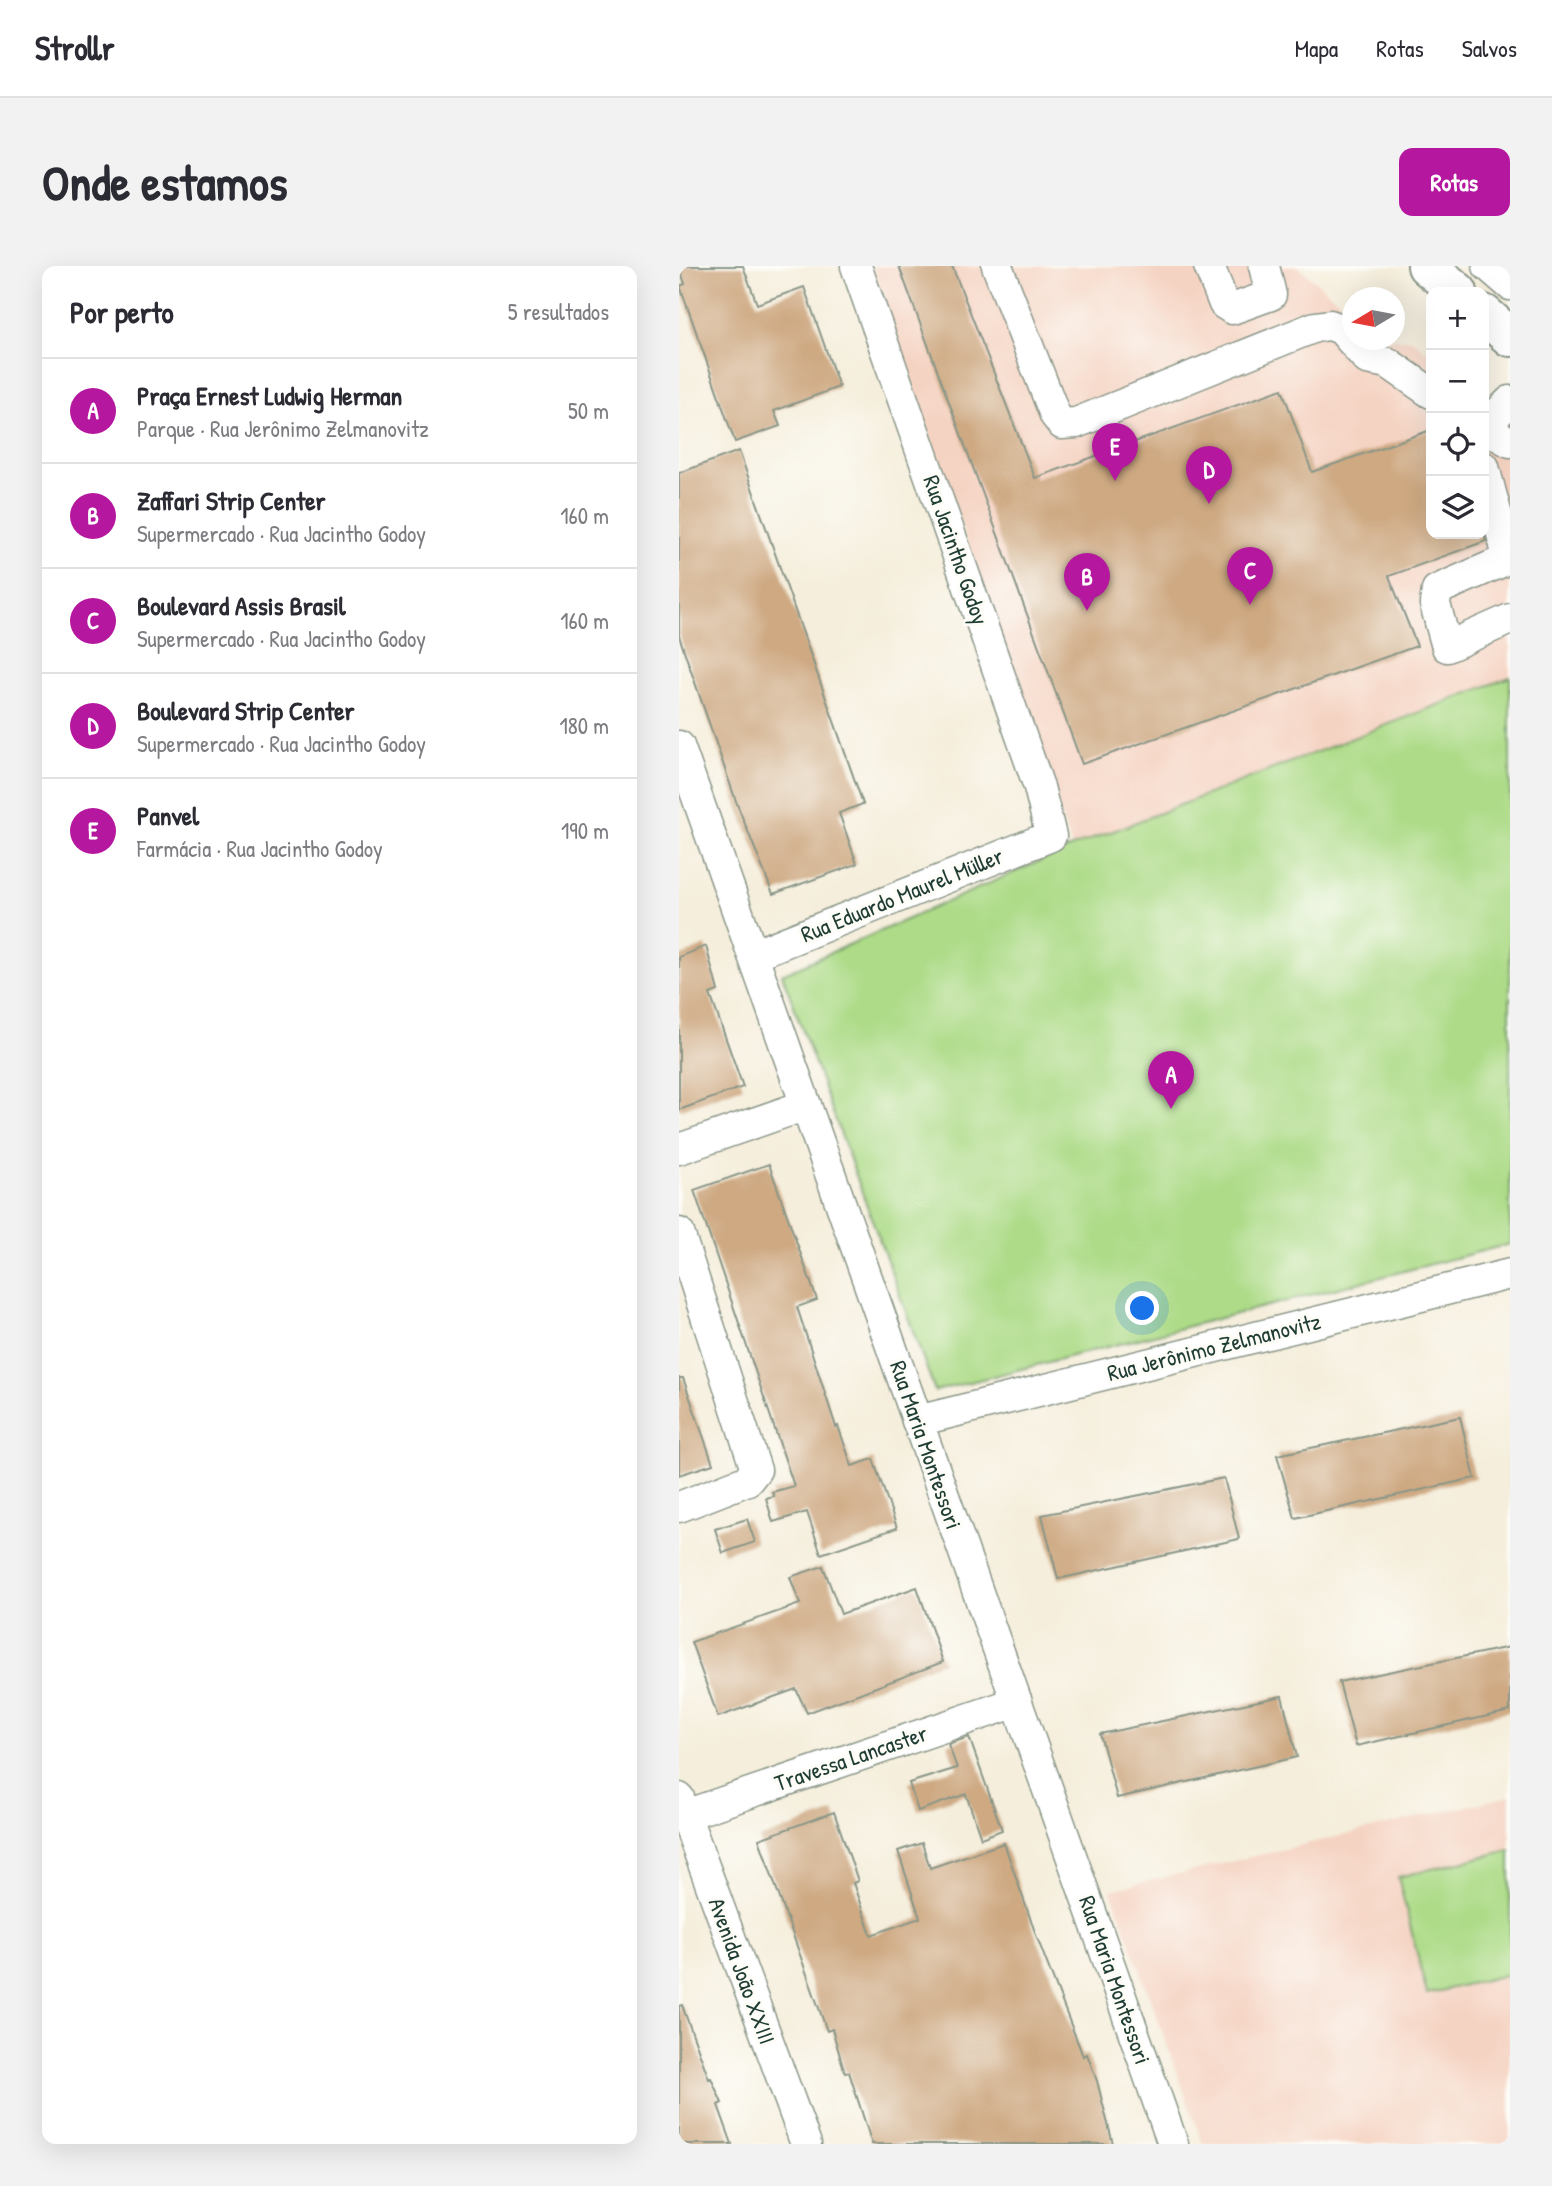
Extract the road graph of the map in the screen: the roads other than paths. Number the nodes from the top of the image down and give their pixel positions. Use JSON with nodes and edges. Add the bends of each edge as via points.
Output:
{"nodes":[{"id":1,"x":856,"y":266,"type":"edge"},
{"id":2,"x":997,"y":266,"type":"edge"},
{"id":3,"x":1209,"y":266,"type":"edge"},
{"id":4,"x":1264,"y":266,"type":"edge"},
{"id":5,"x":1427,"y":266,"type":"edge"},
{"id":6,"x":1488,"y":266,"type":"edge"},
{"id":7,"x":1510,"y":285,"type":"edge"},
{"id":8,"x":1452,"y":287,"type":"edge"},
{"id":9,"x":1489,"y":318,"type":"edge"},
{"id":10,"x":1510,"y":337,"type":"edge"},
{"id":11,"x":1426,"y":390,"type":"edge"},
{"id":12,"x":1510,"y":401,"type":"edge"},
{"id":13,"x":1489,"y":423,"type":"edge"},
{"id":14,"x":1489,"y":431,"type":"edge"},
{"id":15,"x":1510,"y":442,"type":"edge"},
{"id":16,"x":1486,"y":476,"type":"edge"},
{"id":17,"x":1510,"y":619,"type":"edge"},
{"id":18,"x":679,"y":746,"type":"edge"},
{"id":19,"x":1051,"y":836,"type":"joint"},
{"id":20,"x":753,"y":955,"type":"junction"},
{"id":21,"x":806,"y":1105,"type":"junction"},
{"id":22,"x":679,"y":1149,"type":"edge"},
{"id":23,"x":679,"y":1233,"type":"edge"},
{"id":24,"x":1510,"y":1274,"type":"edge"},
{"id":25,"x":918,"y":1420,"type":"junction"},
{"id":26,"x":679,"y":1507,"type":"edge"},
{"id":27,"x":1017,"y":1702,"type":"junction"},
{"id":28,"x":681,"y":1809,"type":"edge"},
{"id":29,"x":806,"y":2144,"type":"edge"},
{"id":30,"x":1173,"y":2144,"type":"edge"}],
"edges":[{"from":1,"to":19,"type":"street","name":"Rua Jacintho Godoy","via":[[1039,787]]},
{"from":2,"to":11,"type":"street","via":[[1062,424],[1076,423],[1184,382],[1315,327],[1341,329],[1367,359],[1388,363]]},
{"from":3,"to":4,"type":"street","via":[[1224,304],[1232,309],[1271,295]]},
{"from":5,"to":8,"type":"main road"},
{"from":6,"to":7,"type":"street"},
{"from":9,"to":10,"type":"main road"},
{"from":12,"to":13,"type":"street"},
{"from":14,"to":15,"type":"street"},
{"from":16,"to":17,"type":"street","via":[[1507,553],[1499,563],[1441,587],[1435,593],[1435,604],[1447,647]]},
{"from":18,"to":20,"type":"street","name":"Rua Maria Montessori"},
{"from":19,"to":20,"type":"street","name":"Rua Eduardo Maurel Müller"},
{"from":20,"to":21,"type":"street","name":"Rua Maria Montessori"},
{"from":21,"to":22,"type":"street"},
{"from":21,"to":25,"type":"street","name":"Rua Maria Montessori"},
{"from":23,"to":26,"type":"street","via":[[757,1470],[748,1480]]},
{"from":24,"to":25,"type":"street","name":"Rua Jerônimo Zelmanovitz"},
{"from":25,"to":27,"type":"street","name":"Rua Maria Montessori"},
{"from":27,"to":28,"type":"street","name":"Travessa Lancaster"},
{"from":27,"to":30,"type":"street","name":"Rua Maria Montessori"},
{"from":28,"to":29,"type":"street","name":"Avenida João XXIII"}]}
